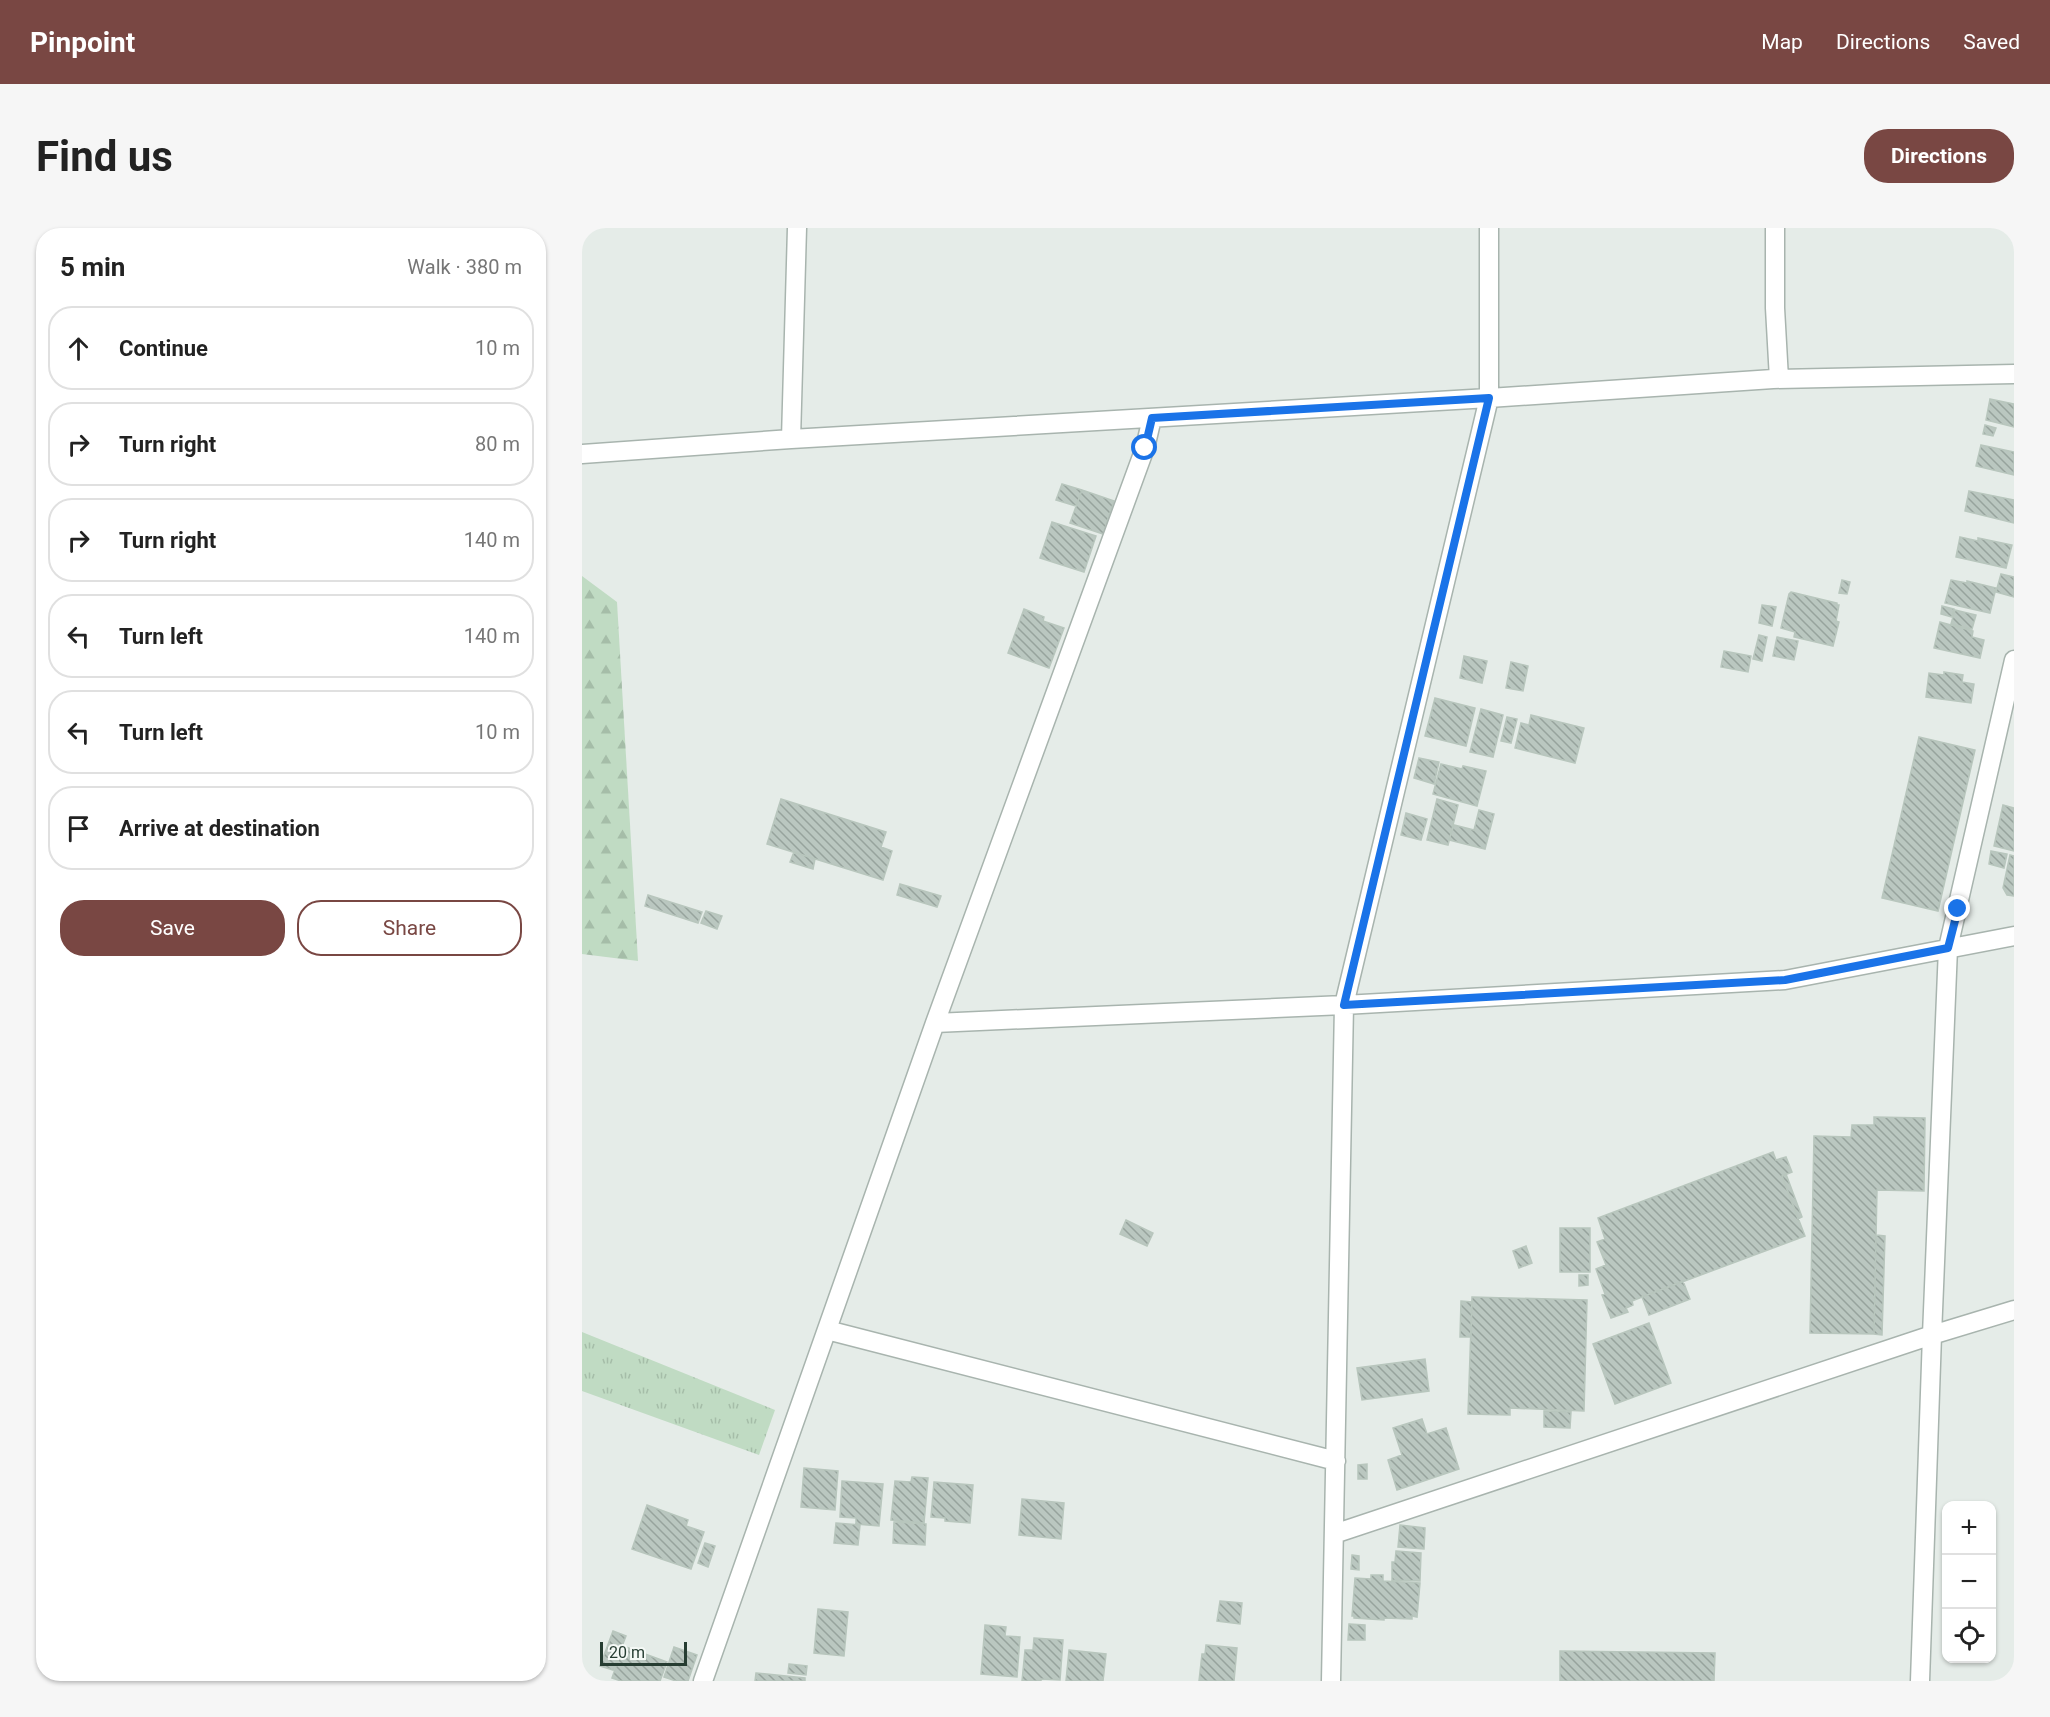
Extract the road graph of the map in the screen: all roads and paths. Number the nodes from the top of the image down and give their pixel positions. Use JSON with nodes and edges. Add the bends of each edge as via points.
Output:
{"nodes":[{"id":1,"x":797,"y":228,"type":"edge"},
{"id":2,"x":1489,"y":228,"type":"edge"},
{"id":3,"x":1775,"y":228,"type":"edge"},
{"id":4,"x":2014,"y":374,"type":"edge"},
{"id":5,"x":1779,"y":380,"type":"junction"},
{"id":6,"x":1489,"y":398,"type":"junction"},
{"id":7,"x":1152,"y":418,"type":"junction"},
{"id":8,"x":791,"y":439,"type":"junction"},
{"id":9,"x":582,"y":454,"type":"edge"},
{"id":10,"x":2014,"y":660,"type":"edge"},
{"id":11,"x":2014,"y":936,"type":"edge"},
{"id":12,"x":1948,"y":948,"type":"junction"},
{"id":13,"x":1344,"y":1005,"type":"junction"},
{"id":14,"x":935,"y":1023,"type":"junction"},
{"id":15,"x":2014,"y":1310,"type":"edge"},
{"id":16,"x":827,"y":1330,"type":"junction"},
{"id":17,"x":1932,"y":1335,"type":"junction"},
{"id":18,"x":1336,"y":1461,"type":"junction"},
{"id":19,"x":1334,"y":1534,"type":"junction"},
{"id":20,"x":703,"y":1681,"type":"edge"},
{"id":21,"x":1331,"y":1681,"type":"edge"},
{"id":22,"x":1920,"y":1681,"type":"edge"}],
"edges":[{"from":1,"to":8,"type":"street"},
{"from":2,"to":6,"type":"street"},
{"from":3,"to":5,"type":"street"},
{"from":4,"to":5,"type":"street"},
{"from":5,"to":6,"type":"street"},
{"from":6,"to":7,"type":"street"},
{"from":6,"to":13,"type":"street"},
{"from":7,"to":8,"type":"street"},
{"from":7,"to":14,"type":"street","via":[[1141,459]]},
{"from":8,"to":9,"type":"street"},
{"from":10,"to":12,"type":"street"},
{"from":11,"to":12,"type":"street"},
{"from":12,"to":13,"type":"street","via":[[1785,980]]},
{"from":12,"to":17,"type":"street"},
{"from":13,"to":14,"type":"street"},
{"from":13,"to":18,"type":"street"},
{"from":14,"to":16,"type":"street"},
{"from":15,"to":17,"type":"street"},
{"from":16,"to":18,"type":"street"},
{"from":16,"to":20,"type":"street"},
{"from":17,"to":19,"type":"street"},
{"from":17,"to":22,"type":"street"},
{"from":18,"to":19,"type":"street"},
{"from":19,"to":21,"type":"street"}]}
